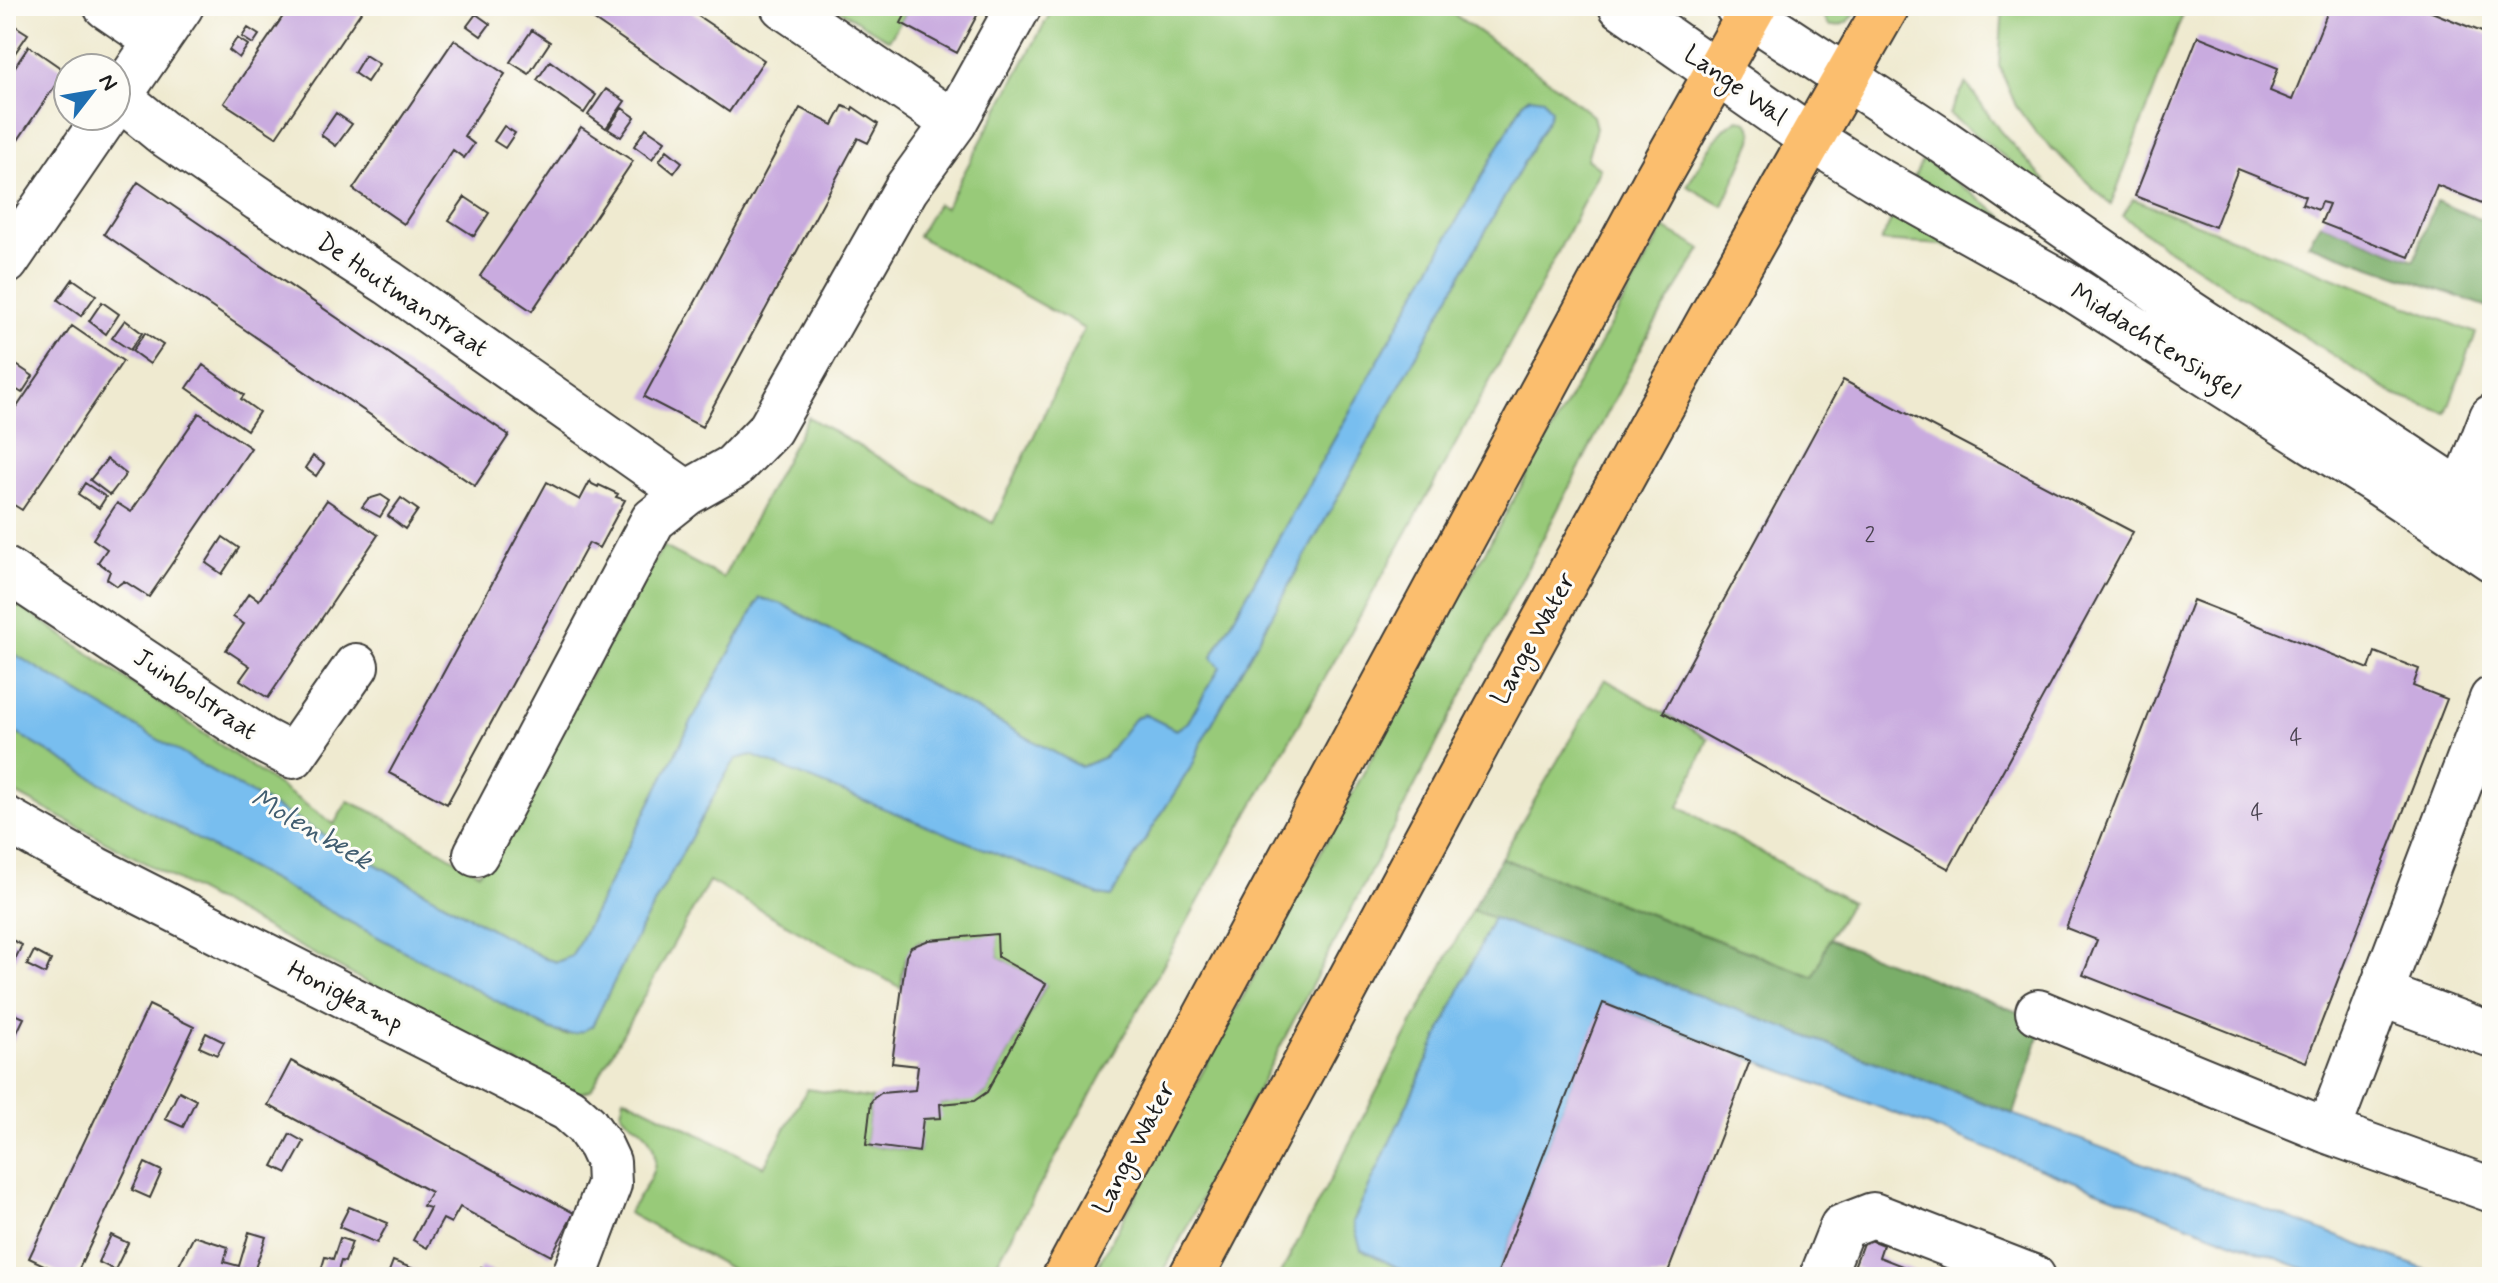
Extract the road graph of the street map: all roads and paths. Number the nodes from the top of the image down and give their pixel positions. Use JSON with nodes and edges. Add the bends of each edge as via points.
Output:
{"nodes":[{"id":1,"x":106,"y":6,"type":"edge"},
{"id":2,"x":181,"y":6,"type":"edge"},
{"id":3,"x":783,"y":6,"type":"edge"},
{"id":4,"x":1019,"y":6,"type":"edge"},
{"id":5,"x":1621,"y":6,"type":"edge"},
{"id":6,"x":1887,"y":6,"type":"edge"},
{"id":7,"x":1747,"y":9,"type":"edge"},
{"id":8,"x":157,"y":41,"type":"junction"},
{"id":9,"x":1716,"y":74,"type":"junction"},
{"id":10,"x":132,"y":77,"type":"edge"},
{"id":11,"x":1846,"y":77,"type":"junction"},
{"id":12,"x":132,"y":116,"type":"edge"},
{"id":13,"x":954,"y":123,"type":"junction"},
{"id":14,"x":95,"y":132,"type":"edge"},
{"id":15,"x":1810,"y":138,"type":"junction"},
{"id":16,"x":6,"y":262,"type":"edge"},
{"id":17,"x":2492,"y":417,"type":"edge"},
{"id":18,"x":687,"y":493,"type":"junction"},
{"id":19,"x":2465,"y":510,"type":"edge"},
{"id":20,"x":2492,"y":559,"type":"edge"},
{"id":21,"x":6,"y":570,"type":"edge"},
{"id":22,"x":356,"y":666,"type":"dead end"},
{"id":23,"x":2492,"y":699,"type":"edge"},
{"id":24,"x":6,"y":819,"type":"edge"},
{"id":25,"x":476,"y":854,"type":"dead end"},
{"id":26,"x":2381,"y":994,"type":"junction"},
{"id":27,"x":2038,"y":1012,"type":"dead end"},
{"id":28,"x":2492,"y":1035,"type":"edge"},
{"id":29,"x":2328,"y":1131,"type":"junction"},
{"id":30,"x":2492,"y":1190,"type":"edge"},
{"id":31,"x":574,"y":1277,"type":"edge"},
{"id":32,"x":1065,"y":1277,"type":"edge"},
{"id":33,"x":1191,"y":1277,"type":"edge"},
{"id":34,"x":1822,"y":1277,"type":"edge"},
{"id":35,"x":2033,"y":1277,"type":"edge"}],
"edges":[{"from":1,"to":8,"type":"street"},
{"from":2,"to":8,"type":"street"},
{"from":3,"to":13,"type":"street"},
{"from":4,"to":13,"type":"street"},
{"from":5,"to":9,"type":"street","name":"Lange Wal"},
{"from":6,"to":11,"type":"main road","name":"Lange Water"},
{"from":7,"to":9,"type":"main road","name":"Lange Water"},
{"from":7,"to":11,"type":"street"},
{"from":8,"to":10,"type":"street"},
{"from":9,"to":15,"type":"street","name":"Lange Wal"},
{"from":9,"to":32,"type":"main road","name":"Lange Water"},
{"from":11,"to":15,"type":"main road","name":"Lange Water"},
{"from":11,"to":19,"type":"street","name":"Middachtensingel"},
{"from":12,"to":18,"type":"street","name":"De Houtmanstraat","via":[[389,283]]},
{"from":13,"to":18,"type":"street","via":[[906,189],[770,429],[733,467]]},
{"from":14,"to":16,"type":"street"},
{"from":15,"to":19,"type":"street","name":"Middachtensingel"},
{"from":15,"to":33,"type":"main road","name":"Lange Water"},
{"from":17,"to":19,"type":"street"},
{"from":18,"to":25,"type":"street","via":[[653,520]]},
{"from":19,"to":20,"type":"street","name":"Middachtensingel"},
{"from":21,"to":22,"type":"street","name":"Juinbolstraat","via":[[293,756]]},
{"from":23,"to":26,"type":"street"},
{"from":24,"to":31,"type":"street","name":"Honigkamp","via":[[568,1109],[600,1145],[609,1184]]},
{"from":26,"to":28,"type":"street"},
{"from":26,"to":29,"type":"street"},
{"from":27,"to":29,"type":"street"},
{"from":29,"to":30,"type":"street"},
{"from":34,"to":35,"type":"street","via":[[1842,1227],[1873,1215]]}]}
